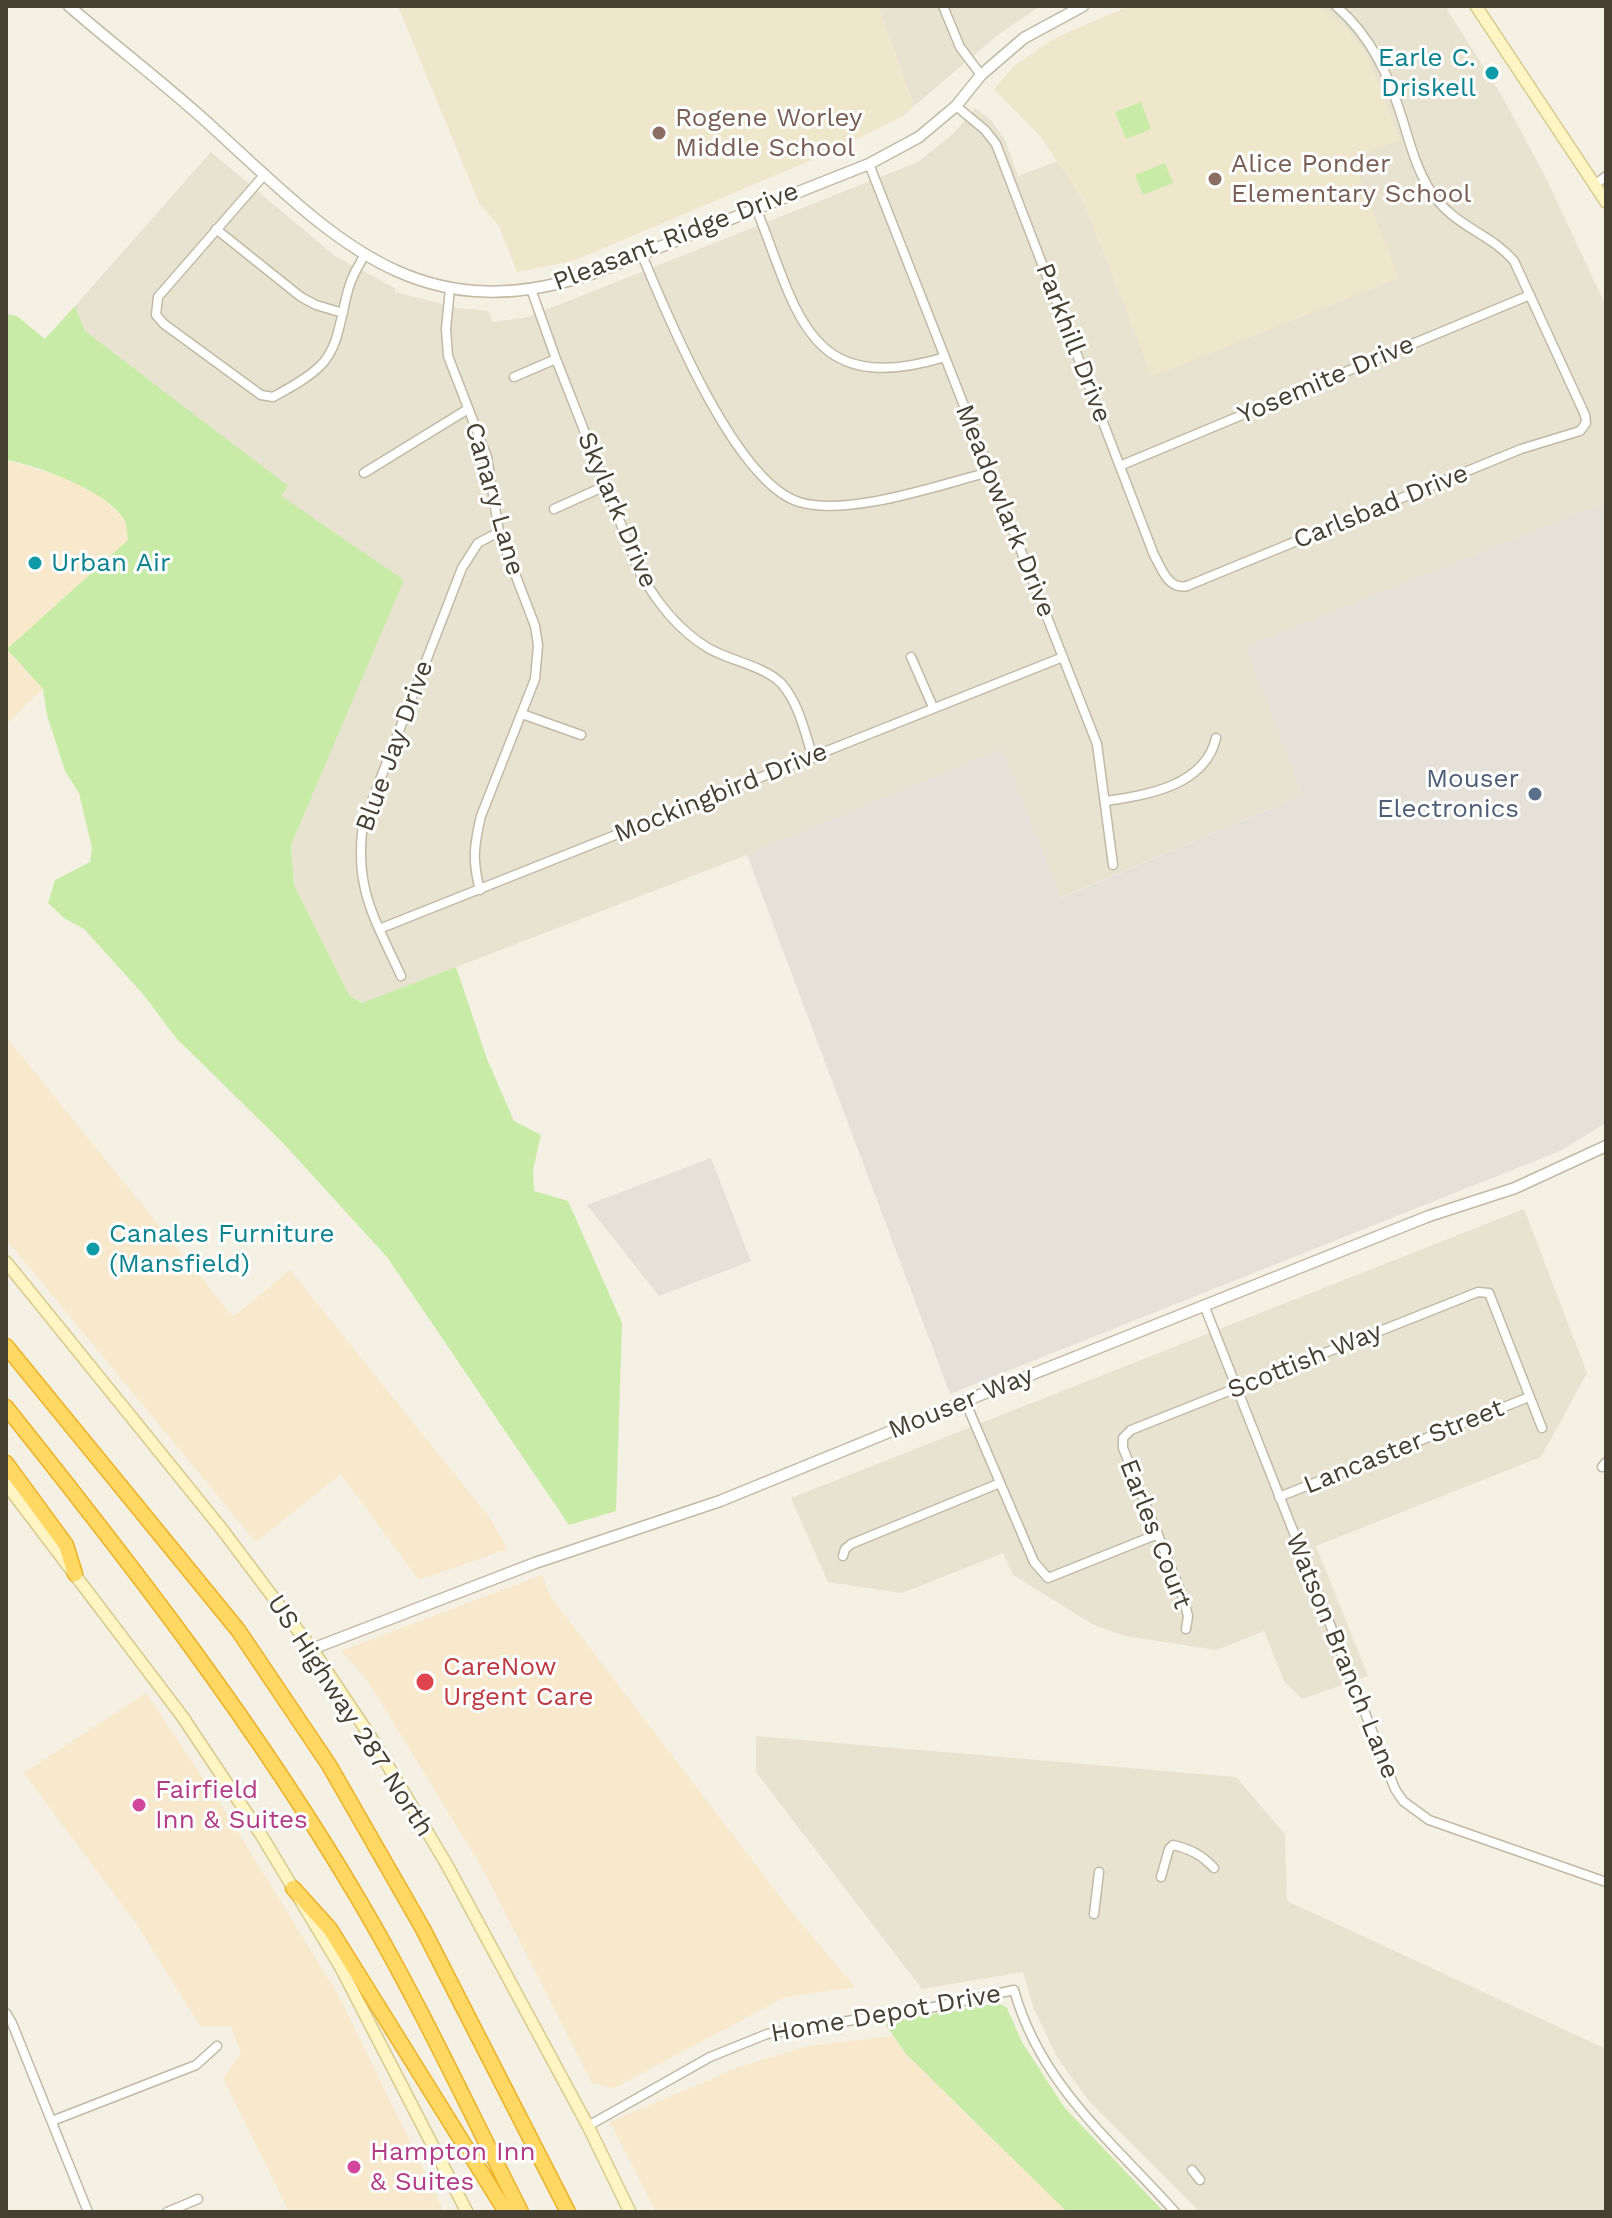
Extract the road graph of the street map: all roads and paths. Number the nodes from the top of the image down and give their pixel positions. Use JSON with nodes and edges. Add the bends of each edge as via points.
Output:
{"nodes":[{"id":1,"x":69,"y":6,"type":"edge"},
{"id":2,"x":943,"y":6,"type":"edge"},
{"id":3,"x":1336,"y":6,"type":"edge"},
{"id":4,"x":1476,"y":6,"type":"edge"},
{"id":5,"x":1078,"y":7,"type":"edge"},
{"id":6,"x":981,"y":75,"type":"junction"},
{"id":7,"x":956,"y":106,"type":"junction"},
{"id":8,"x":869,"y":164,"type":"junction"},
{"id":9,"x":265,"y":174,"type":"junction"},
{"id":10,"x":1606,"y":176,"type":"edge"},
{"id":11,"x":1595,"y":185,"type":"junction"},
{"id":12,"x":1606,"y":202,"type":"edge"},
{"id":13,"x":756,"y":208,"type":"junction"},
{"id":14,"x":216,"y":229,"type":"junction"},
{"id":15,"x":642,"y":255,"type":"junction"},
{"id":16,"x":364,"y":256,"type":"junction"},
{"id":17,"x":450,"y":288,"type":"junction"},
{"id":18,"x":531,"y":289,"type":"junction"},
{"id":19,"x":1530,"y":295,"type":"junction"},
{"id":20,"x":343,"y":313,"type":"junction"},
{"id":21,"x":945,"y":357,"type":"junction"},
{"id":22,"x":556,"y":359,"type":"junction"},
{"id":23,"x":514,"y":377,"type":"dead end"},
{"id":24,"x":468,"y":409,"type":"junction"},
{"id":25,"x":1122,"y":465,"type":"junction"},
{"id":26,"x":989,"y":472,"type":"junction"},
{"id":27,"x":364,"y":473,"type":"dead end"},
{"id":28,"x":605,"y":486,"type":"junction"},
{"id":29,"x":554,"y":509,"type":"dead end"},
{"id":30,"x":499,"y":532,"type":"junction"},
{"id":31,"x":1178,"y":588,"type":"joint"},
{"id":32,"x":911,"y":657,"type":"dead end"},
{"id":33,"x":1063,"y":657,"type":"junction"},
{"id":34,"x":933,"y":707,"type":"junction"},
{"id":35,"x":522,"y":714,"type":"junction"},
{"id":36,"x":581,"y":735,"type":"dead end"},
{"id":37,"x":1216,"y":738,"type":"dead end"},
{"id":38,"x":813,"y":758,"type":"junction"},
{"id":39,"x":1106,"y":801,"type":"junction"},
{"id":40,"x":1113,"y":865,"type":"dead end"},
{"id":41,"x":480,"y":890,"type":"junction"},
{"id":42,"x":379,"y":929,"type":"junction"},
{"id":43,"x":401,"y":976,"type":"dead end"},
{"id":44,"x":1606,"y":1146,"type":"edge"},
{"id":45,"x":6,"y":1262,"type":"edge"},
{"id":46,"x":1204,"y":1305,"type":"junction"},
{"id":47,"x":6,"y":1346,"type":"edge"},
{"id":48,"x":1237,"y":1388,"type":"junction"},
{"id":49,"x":1529,"y":1397,"type":"junction"},
{"id":50,"x":965,"y":1401,"type":"junction"},
{"id":51,"x":6,"y":1407,"type":"edge"},
{"id":52,"x":1542,"y":1428,"type":"dead end"},
{"id":53,"x":1123,"y":1438,"type":"joint"},
{"id":54,"x":6,"y":1463,"type":"edge"},
{"id":55,"x":1000,"y":1483,"type":"junction"},
{"id":56,"x":6,"y":1484,"type":"edge"},
{"id":57,"x":1279,"y":1497,"type":"junction"},
{"id":58,"x":1158,"y":1534,"type":"junction"},
{"id":59,"x":843,"y":1556,"type":"dead end"},
{"id":60,"x":75,"y":1574,"type":"junction"},
{"id":61,"x":1186,"y":1629,"type":"dead end"},
{"id":62,"x":312,"y":1649,"type":"junction"},
{"id":63,"x":1214,"y":1868,"type":"dead end"},
{"id":64,"x":1099,"y":1872,"type":"dead end"},
{"id":65,"x":1161,"y":1877,"type":"dead end"},
{"id":66,"x":1606,"y":1882,"type":"edge"},
{"id":67,"x":293,"y":1888,"type":"junction"},
{"id":68,"x":1094,"y":1914,"type":"dead end"},
{"id":69,"x":6,"y":2013,"type":"edge"},
{"id":70,"x":217,"y":2046,"type":"dead end"},
{"id":71,"x":52,"y":2121,"type":"junction"},
{"id":72,"x":588,"y":2126,"type":"junction"},
{"id":73,"x":1192,"y":2170,"type":"dead end"},
{"id":74,"x":1200,"y":2180,"type":"dead end"},
{"id":75,"x":198,"y":2199,"type":"dead end"},
{"id":76,"x":88,"y":2212,"type":"edge"},
{"id":77,"x":167,"y":2212,"type":"edge"},
{"id":78,"x":467,"y":2212,"type":"edge"},
{"id":79,"x":506,"y":2212,"type":"edge"},
{"id":80,"x":521,"y":2212,"type":"edge"},
{"id":81,"x":568,"y":2212,"type":"edge"},
{"id":82,"x":630,"y":2212,"type":"edge"},
{"id":83,"x":1175,"y":2212,"type":"edge"}],
"edges":[{"from":1,"to":9,"type":"street","name":"Pleasant Ridge Drive"},
{"from":2,"to":6,"type":"street","via":[[960,47]]},
{"from":3,"to":19,"type":"street","via":[[1379,57],[1427,187],[1441,208],[1505,250]]},
{"from":4,"to":11,"type":"main road"},
{"from":5,"to":6,"type":"street","name":"Pleasant Ridge Drive","via":[[1024,38]]},
{"from":6,"to":7,"type":"street","name":"Pleasant Ridge Drive"},
{"from":7,"to":8,"type":"street","name":"Pleasant Ridge Drive","via":[[919,137]]},
{"from":7,"to":25,"type":"street","name":"Parkhill Drive","via":[[996,144]]},
{"from":8,"to":13,"type":"street","name":"Pleasant Ridge Drive"},
{"from":8,"to":21,"type":"street","name":"Meadowlark Drive"},
{"from":9,"to":14,"type":"street"},
{"from":9,"to":16,"type":"street","name":"Pleasant Ridge Drive"},
{"from":10,"to":11,"type":"street"},
{"from":11,"to":12,"type":"main road"},
{"from":13,"to":15,"type":"street","name":"Pleasant Ridge Drive"},
{"from":13,"to":21,"type":"street","via":[[799,315],[825,350],[840,360],[873,368],[911,367]]},
{"from":14,"to":20,"type":"street","via":[[301,297]]},
{"from":14,"to":20,"type":"street","via":[[158,297],[156,315],[261,395],[273,397],[321,366]]},
{"from":15,"to":18,"type":"street","name":"Pleasant Ridge Drive","via":[[562,284]]},
{"from":15,"to":26,"type":"street","via":[[681,348],[721,419],[752,466],[785,496],[840,507]]},
{"from":16,"to":17,"type":"street","name":"Pleasant Ridge Drive"},
{"from":16,"to":20,"type":"street"},
{"from":17,"to":18,"type":"street","name":"Pleasant Ridge Drive"},
{"from":17,"to":24,"type":"street","name":"Canary Lane","via":[[448,356]]},
{"from":18,"to":22,"type":"street","name":"Skylark Drive"},
{"from":19,"to":25,"type":"street","name":"Yosemite Drive"},
{"from":19,"to":31,"type":"street","name":"Carlsbad Drive","via":[[1585,415],[1584,428]]},
{"from":21,"to":26,"type":"street","name":"Meadowlark Drive"},
{"from":22,"to":23,"type":"street"},
{"from":22,"to":28,"type":"street","name":"Skylark Drive"},
{"from":24,"to":27,"type":"street"},
{"from":24,"to":30,"type":"street","name":"Canary Lane","via":[[492,475]]},
{"from":25,"to":31,"type":"street","name":"Parkhill Drive","via":[[1154,555]]},
{"from":26,"to":33,"type":"street","name":"Meadowlark Drive"},
{"from":28,"to":29,"type":"street"},
{"from":28,"to":38,"type":"street","name":"Skylark Drive","via":[[658,603],[708,648],[780,682],[797,708]]},
{"from":30,"to":35,"type":"street","name":"Canary Lane","via":[[538,645],[535,676]]},
{"from":30,"to":42,"type":"street","name":"Blue Jay Drive","via":[[478,543],[462,568],[363,824],[359,863]]},
{"from":32,"to":34,"type":"street"},
{"from":33,"to":34,"type":"street","name":"Mockingbird Drive"},
{"from":33,"to":39,"type":"street","name":"Meadowlark Drive","via":[[1097,744]]},
{"from":34,"to":38,"type":"street","name":"Mockingbird Drive"},
{"from":35,"to":36,"type":"street"},
{"from":35,"to":41,"type":"street","name":"Canary Lane","via":[[475,838],[473,866]]},
{"from":37,"to":39,"type":"street","via":[[1208,761],[1189,776],[1156,791]]},
{"from":38,"to":41,"type":"street","name":"Mockingbird Drive"},
{"from":39,"to":40,"type":"street","name":"Meadowlark Drive"},
{"from":41,"to":42,"type":"street","name":"Mockingbird Drive"},
{"from":42,"to":43,"type":"street","name":"Blue Jay Drive"},
{"from":44,"to":46,"type":"street","name":"Mouser Way","via":[[1515,1188],[1429,1216]]},
{"from":45,"to":62,"type":"main road","name":"US Highway 287 North"},
{"from":46,"to":48,"type":"street","name":"Watson Branch Lane"},
{"from":46,"to":50,"type":"street","name":"Mouser Way"},
{"from":47,"to":81,"type":"highway","via":[[238,1630],[329,1765],[423,1929]]},
{"from":48,"to":49,"type":"street","name":"Scottish Way","via":[[1473,1293],[1489,1293]]},
{"from":48,"to":53,"type":"street","name":"Scottish Way","via":[[1131,1430]]},
{"from":48,"to":57,"type":"street","name":"Watson Branch Lane"},
{"from":49,"to":52,"type":"street"},
{"from":49,"to":57,"type":"street","name":"Lancaster Street"},
{"from":50,"to":55,"type":"street"},
{"from":50,"to":62,"type":"street","name":"Mouser Way","via":[[720,1501],[535,1563]]},
{"from":51,"to":80,"type":"highway","via":[[157,1599],[313,1824],[406,1985]]},
{"from":53,"to":58,"type":"street","name":"Earles Court"},
{"from":54,"to":60,"type":"highway","via":[[66,1545]]},
{"from":55,"to":58,"type":"street","via":[[1034,1562],[1048,1578]]},
{"from":55,"to":59,"type":"street","via":[[851,1544]]},
{"from":56,"to":60,"type":"main road"},
{"from":57,"to":66,"type":"street","name":"Watson Branch Lane","via":[[1387,1774],[1403,1801],[1429,1820]]},
{"from":58,"to":61,"type":"street","name":"Earles Court","via":[[1187,1609]]},
{"from":60,"to":67,"type":"main road","via":[[182,1716]]},
{"from":62,"to":72,"type":"main road","name":"US Highway 287 North","via":[[447,1865]]},
{"from":63,"to":65,"type":"street","via":[[1205,1858],[1173,1845]]},
{"from":64,"to":68,"type":"street"},
{"from":67,"to":78,"type":"main road","via":[[341,1968]]},
{"from":67,"to":79,"type":"highway","via":[[330,1929]]},
{"from":69,"to":71,"type":"street"},
{"from":70,"to":71,"type":"street","via":[[196,2065]]},
{"from":71,"to":76,"type":"street"},
{"from":72,"to":82,"type":"main road","name":"US Highway 287 North"},
{"from":72,"to":83,"type":"street","name":"Home Depot Drive","via":[[710,2057],[767,2034],[1014,1990],[1029,2034],[1063,2089]]},
{"from":73,"to":74,"type":"street"},
{"from":75,"to":77,"type":"street"}]}
